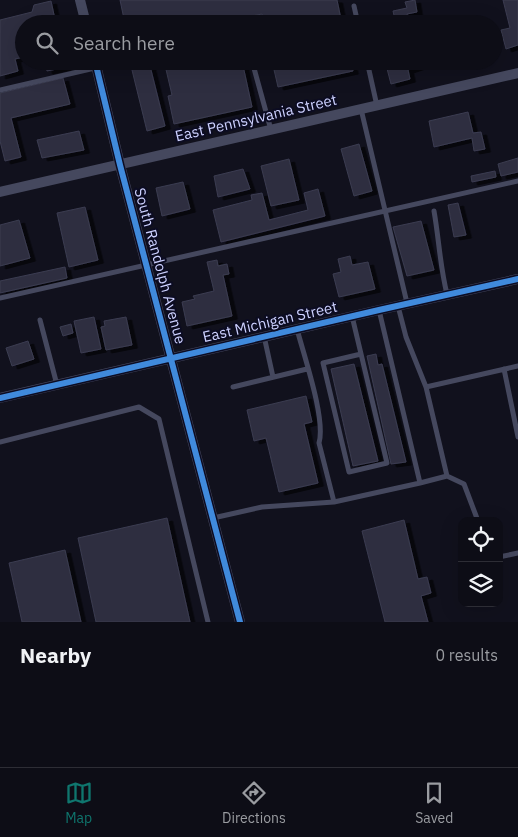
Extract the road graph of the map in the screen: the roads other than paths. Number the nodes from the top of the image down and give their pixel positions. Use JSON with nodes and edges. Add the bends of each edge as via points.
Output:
{"nodes":[{"id":1,"x":80,"y":0,"type":"edge"},
{"id":2,"x":354,"y":6,"type":"dead end"},
{"id":3,"x":84,"y":15,"type":"edge"},
{"id":4,"x":356,"y":15,"type":"edge"},
{"id":5,"x":74,"y":70,"type":"edge"},
{"id":6,"x":97,"y":70,"type":"edge"},
{"id":7,"x":254,"y":70,"type":"edge"},
{"id":8,"x":369,"y":70,"type":"edge"},
{"id":9,"x":518,"y":72,"type":"edge"},
{"id":10,"x":0,"y":90,"type":"edge"},
{"id":11,"x":377,"y":106,"type":"junction"},
{"id":12,"x":362,"y":109,"type":"junction"},
{"id":13,"x":271,"y":130,"type":"junction"},
{"id":14,"x":120,"y":165,"type":"junction"},
{"id":15,"x":518,"y":181,"type":"edge"},
{"id":16,"x":0,"y":192,"type":"edge"},
{"id":17,"x":385,"y":211,"type":"junction"},
{"id":18,"x":434,"y":212,"type":"dead end"},
{"id":19,"x":146,"y":264,"type":"junction"},
{"id":20,"x":518,"y":279,"type":"edge"},
{"id":21,"x":447,"y":294,"type":"junction"},
{"id":22,"x":0,"y":298,"type":"edge"},
{"id":23,"x":402,"y":305,"type":"junction"},
{"id":24,"x":379,"y":310,"type":"junction"},
{"id":25,"x":352,"y":316,"type":"junction"},
{"id":26,"x":40,"y":320,"type":"dead end"},
{"id":27,"x":297,"y":329,"type":"junction"},
{"id":28,"x":264,"y":336,"type":"junction"},
{"id":29,"x":361,"y":354,"type":"junction"},
{"id":30,"x":171,"y":358,"type":"junction"},
{"id":31,"x":518,"y":366,"type":"edge"},
{"id":32,"x":504,"y":368,"type":"junction"},
{"id":33,"x":308,"y":369,"type":"junction"},
{"id":34,"x":273,"y":377,"type":"junction"},
{"id":35,"x":56,"y":385,"type":"junction"},
{"id":36,"x":426,"y":386,"type":"junction"},
{"id":37,"x":233,"y":387,"type":"dead end"},
{"id":38,"x":0,"y":398,"type":"edge"},
{"id":39,"x":518,"y":437,"type":"edge"},
{"id":40,"x":0,"y":442,"type":"edge"},
{"id":41,"x":447,"y":476,"type":"junction"},
{"id":42,"x":420,"y":483,"type":"junction"},
{"id":43,"x":334,"y":502,"type":"junction"},
{"id":44,"x":476,"y":517,"type":"edge"},
{"id":45,"x":213,"y":518,"type":"junction"},
{"id":46,"x":518,"y":553,"type":"edge"},
{"id":47,"x":503,"y":556,"type":"edge"},
{"id":48,"x":208,"y":622,"type":"edge"},
{"id":49,"x":240,"y":622,"type":"edge"}],
"edges":[{"from":1,"to":3,"type":"street"},
{"from":2,"to":4,"type":"lane"},
{"from":5,"to":10,"type":"lane"},
{"from":6,"to":14,"type":"street","name":"South Randolph Avenue"},
{"from":7,"to":13,"type":"lane"},
{"from":8,"to":11,"type":"lane"},
{"from":9,"to":11,"type":"street","name":"East Pennsylvania Street"},
{"from":11,"to":12,"type":"street","name":"East Pennsylvania Street"},
{"from":12,"to":13,"type":"street","name":"East Pennsylvania Street"},
{"from":12,"to":17,"type":"lane"},
{"from":13,"to":14,"type":"street","name":"East Pennsylvania Street"},
{"from":14,"to":16,"type":"street","name":"East Pennsylvania Street"},
{"from":14,"to":19,"type":"street","name":"South Randolph Avenue"},
{"from":15,"to":17,"type":"lane"},
{"from":17,"to":19,"type":"lane"},
{"from":17,"to":23,"type":"lane"},
{"from":18,"to":21,"type":"lane"},
{"from":19,"to":22,"type":"lane"},
{"from":19,"to":30,"type":"street","name":"South Randolph Avenue"},
{"from":20,"to":21,"type":"street","name":"East Michigan Street"},
{"from":21,"to":23,"type":"street","name":"East Michigan Street"},
{"from":23,"to":24,"type":"street","name":"East Michigan Street"},
{"from":23,"to":36,"type":"lane","via":[[406,337]]},
{"from":24,"to":25,"type":"street","name":"East Michigan Street"},
{"from":24,"to":42,"type":"lane"},
{"from":25,"to":27,"type":"street","name":"East Michigan Street"},
{"from":25,"to":29,"type":"lane"},
{"from":26,"to":35,"type":"lane"},
{"from":27,"to":28,"type":"street","name":"East Michigan Street"},
{"from":27,"to":33,"type":"lane"},
{"from":28,"to":30,"type":"street","name":"East Michigan Street"},
{"from":28,"to":34,"type":"lane"},
{"from":29,"to":29,"type":"lane","via":[[387,463],[349,472],[323,363]]},
{"from":30,"to":35,"type":"street","name":"East Michigan Street"},
{"from":30,"to":45,"type":"street","name":"South Randolph Avenue"},
{"from":31,"to":32,"type":"lane"},
{"from":32,"to":36,"type":"lane"},
{"from":32,"to":39,"type":"lane"},
{"from":33,"to":34,"type":"lane"},
{"from":33,"to":43,"type":"lane","via":[[321,420],[320,443]]},
{"from":34,"to":37,"type":"lane"},
{"from":35,"to":38,"type":"street","name":"East Michigan Street"},
{"from":36,"to":41,"type":"lane"},
{"from":40,"to":48,"type":"lane","via":[[139,408],[159,419]]},
{"from":41,"to":42,"type":"lane"},
{"from":41,"to":44,"type":"lane","via":[[464,484]]},
{"from":42,"to":43,"type":"lane"},
{"from":43,"to":45,"type":"lane","via":[[262,507]]},
{"from":45,"to":49,"type":"street","name":"South Randolph Avenue"},
{"from":46,"to":47,"type":"lane"}]}
